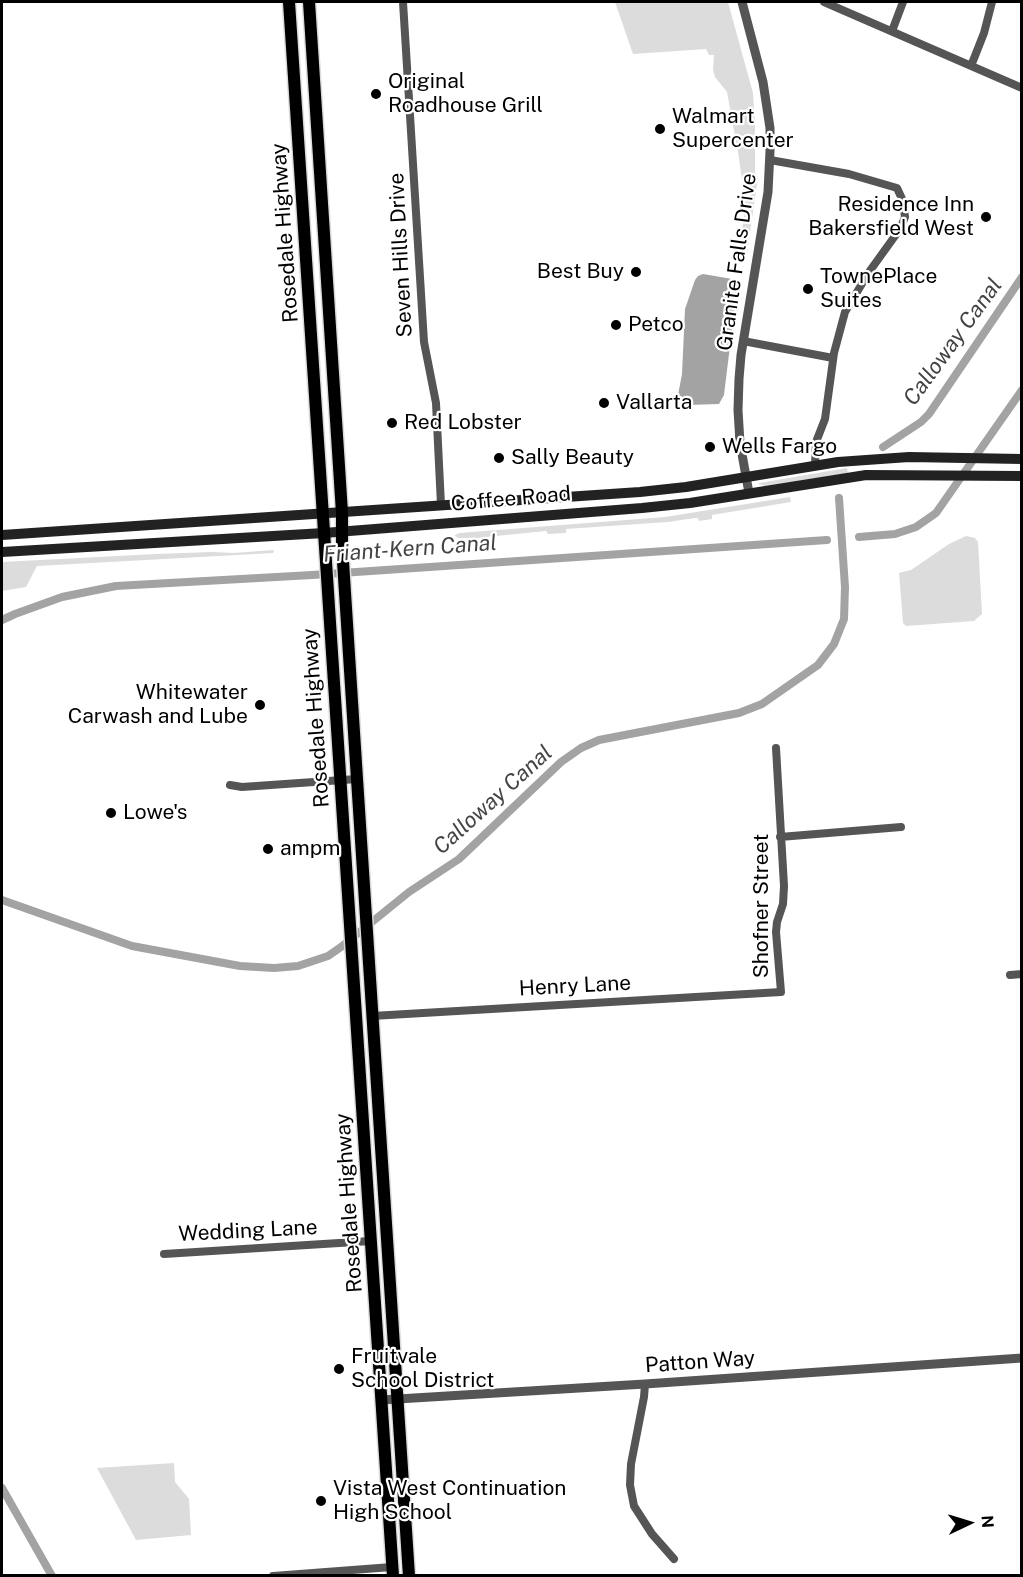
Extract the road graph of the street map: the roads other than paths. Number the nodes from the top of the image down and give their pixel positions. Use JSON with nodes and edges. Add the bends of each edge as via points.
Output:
{"nodes":[{"id":1,"x":289,"y":2,"type":"edge"},
{"id":2,"x":309,"y":2,"type":"edge"},
{"id":3,"x":403,"y":2,"type":"edge"},
{"id":4,"x":742,"y":2,"type":"edge"},
{"id":5,"x":824,"y":2,"type":"edge"},
{"id":6,"x":903,"y":2,"type":"edge"},
{"id":7,"x":992,"y":2,"type":"edge"},
{"id":8,"x":892,"y":31,"type":"junction"},
{"id":9,"x":971,"y":66,"type":"junction"},
{"id":10,"x":1022,"y":88,"type":"edge"},
{"id":11,"x":770,"y":160,"type":"junction"},
{"id":12,"x":743,"y":341,"type":"junction"},
{"id":13,"x":833,"y":358,"type":"junction"},
{"id":14,"x":1022,"y":459,"type":"edge"},
{"id":15,"x":815,"y":466,"type":"junction"},
{"id":16,"x":1022,"y":476,"type":"edge"},
{"id":17,"x":746,"y":477,"type":"junction"},
{"id":18,"x":749,"y":493,"type":"junction"},
{"id":19,"x":441,"y":505,"type":"junction"},
{"id":20,"x":342,"y":513,"type":"junction"},
{"id":21,"x":323,"y":514,"type":"junction"},
{"id":22,"x":342,"y":532,"type":"junction"},
{"id":23,"x":324,"y":534,"type":"junction"},
{"id":24,"x":2,"y":535,"type":"edge"},
{"id":25,"x":2,"y":552,"type":"edge"},
{"id":26,"x":776,"y":748,"type":"dead end"},
{"id":27,"x":357,"y":779,"type":"junction"},
{"id":28,"x":340,"y":780,"type":"junction"},
{"id":29,"x":230,"y":784,"type":"dead end"},
{"id":30,"x":901,"y":827,"type":"dead end"},
{"id":31,"x":780,"y":837,"type":"junction"},
{"id":32,"x":360,"y":954,"type":"junction"},
{"id":33,"x":1022,"y":974,"type":"edge"},
{"id":34,"x":1010,"y":975,"type":"dead end"},
{"id":35,"x":781,"y":992,"type":"joint"},
{"id":36,"x":372,"y":1016,"type":"junction"},
{"id":37,"x":356,"y":1017,"type":"junction"},
{"id":38,"x":378,"y":1109,"type":"junction"},
{"id":39,"x":371,"y":1241,"type":"junction"},
{"id":40,"x":164,"y":1254,"type":"dead end"},
{"id":41,"x":1022,"y":1358,"type":"edge"},
{"id":42,"x":645,"y":1384,"type":"junction"},
{"id":43,"x":397,"y":1399,"type":"junction"},
{"id":44,"x":381,"y":1400,"type":"junction"},
{"id":45,"x":387,"y":1486,"type":"junction"},
{"id":46,"x":674,"y":1559,"type":"dead end"},
{"id":47,"x":400,"y":1574,"type":"edge"},
{"id":48,"x":273,"y":1575,"type":"edge"}],
"edges":[{"from":1,"to":21,"type":"main road","name":"Rosedale Highway"},
{"from":2,"to":20,"type":"main road","name":"Rosedale Highway"},
{"from":3,"to":19,"type":"street","name":"Seven Hills Drive","via":[[424,342],[436,403]]},
{"from":4,"to":11,"type":"street","name":"Granite Falls Drive","via":[[763,82]]},
{"from":5,"to":8,"type":"street"},
{"from":6,"to":8,"type":"street"},
{"from":7,"to":9,"type":"street"},
{"from":8,"to":9,"type":"street"},
{"from":9,"to":10,"type":"street"},
{"from":11,"to":12,"type":"street","name":"Granite Falls Drive"},
{"from":11,"to":13,"type":"street","via":[[884,183],[897,188],[903,201],[906,217],[845,312]]},
{"from":12,"to":13,"type":"street"},
{"from":12,"to":17,"type":"street","name":"Granite Falls Drive","via":[[738,410]]},
{"from":13,"to":15,"type":"street"},
{"from":14,"to":15,"type":"main road","name":"Coffee Road","via":[[909,457]]},
{"from":15,"to":17,"type":"main road","name":"Coffee Road"},
{"from":16,"to":18,"type":"main road","name":"Coffee Road","via":[[866,475]]},
{"from":17,"to":18,"type":"street","name":"Granite Falls Drive"},
{"from":17,"to":19,"type":"main road","name":"Coffee Road","via":[[640,492]]},
{"from":18,"to":22,"type":"main road","name":"Coffee Road","via":[[642,508]]},
{"from":19,"to":20,"type":"main road","name":"Coffee Road"},
{"from":20,"to":21,"type":"main road","name":"Coffee Road"},
{"from":20,"to":22,"type":"main road","name":"Rosedale Highway"},
{"from":21,"to":23,"type":"main road","name":"Rosedale Highway"},
{"from":21,"to":24,"type":"main road","name":"Coffee Road"},
{"from":22,"to":23,"type":"main road","name":"Coffee Road"},
{"from":22,"to":27,"type":"main road","name":"Rosedale Highway"},
{"from":23,"to":25,"type":"main road","name":"Coffee Road"},
{"from":23,"to":28,"type":"main road","name":"Rosedale Highway"},
{"from":26,"to":31,"type":"street","name":"Shofner Street"},
{"from":27,"to":28,"type":"street"},
{"from":27,"to":32,"type":"main road","name":"Rosedale Highway","via":[[366,916]]},
{"from":28,"to":29,"type":"street","via":[[242,787]]},
{"from":28,"to":32,"type":"main road","name":"Rosedale Highway","via":[[350,924]]},
{"from":30,"to":31,"type":"street"},
{"from":31,"to":35,"type":"street","name":"Shofner Street","via":[[784,893],[776,932]]},
{"from":32,"to":36,"type":"main road","name":"Rosedale Highway"},
{"from":32,"to":37,"type":"main road","name":"Rosedale Highway"},
{"from":33,"to":34,"type":"street"},
{"from":35,"to":36,"type":"street","name":"Henry Lane"},
{"from":36,"to":38,"type":"main road","name":"Rosedale Highway"},
{"from":37,"to":38,"type":"main road","via":[[365,1029],[371,1094]]},
{"from":37,"to":39,"type":"main road","name":"Rosedale Highway"},
{"from":38,"to":43,"type":"main road","name":"Rosedale Highway"},
{"from":39,"to":40,"type":"street","name":"Wedding Lane"},
{"from":39,"to":44,"type":"main road","name":"Rosedale Highway"},
{"from":41,"to":42,"type":"street","name":"Patton Way"},
{"from":42,"to":43,"type":"street","name":"Patton Way"},
{"from":42,"to":46,"type":"street","via":[[630,1485],[634,1506]]},
{"from":43,"to":44,"type":"street","name":"Patton Way"},
{"from":43,"to":47,"type":"main road","name":"Rosedale Highway"},
{"from":44,"to":45,"type":"main road","name":"Rosedale Highway"},
{"from":45,"to":47,"type":"main road","name":"Rosedale Highway"},
{"from":45,"to":47,"type":"main road","via":[[396,1497]]},
{"from":47,"to":48,"type":"street"}]}
